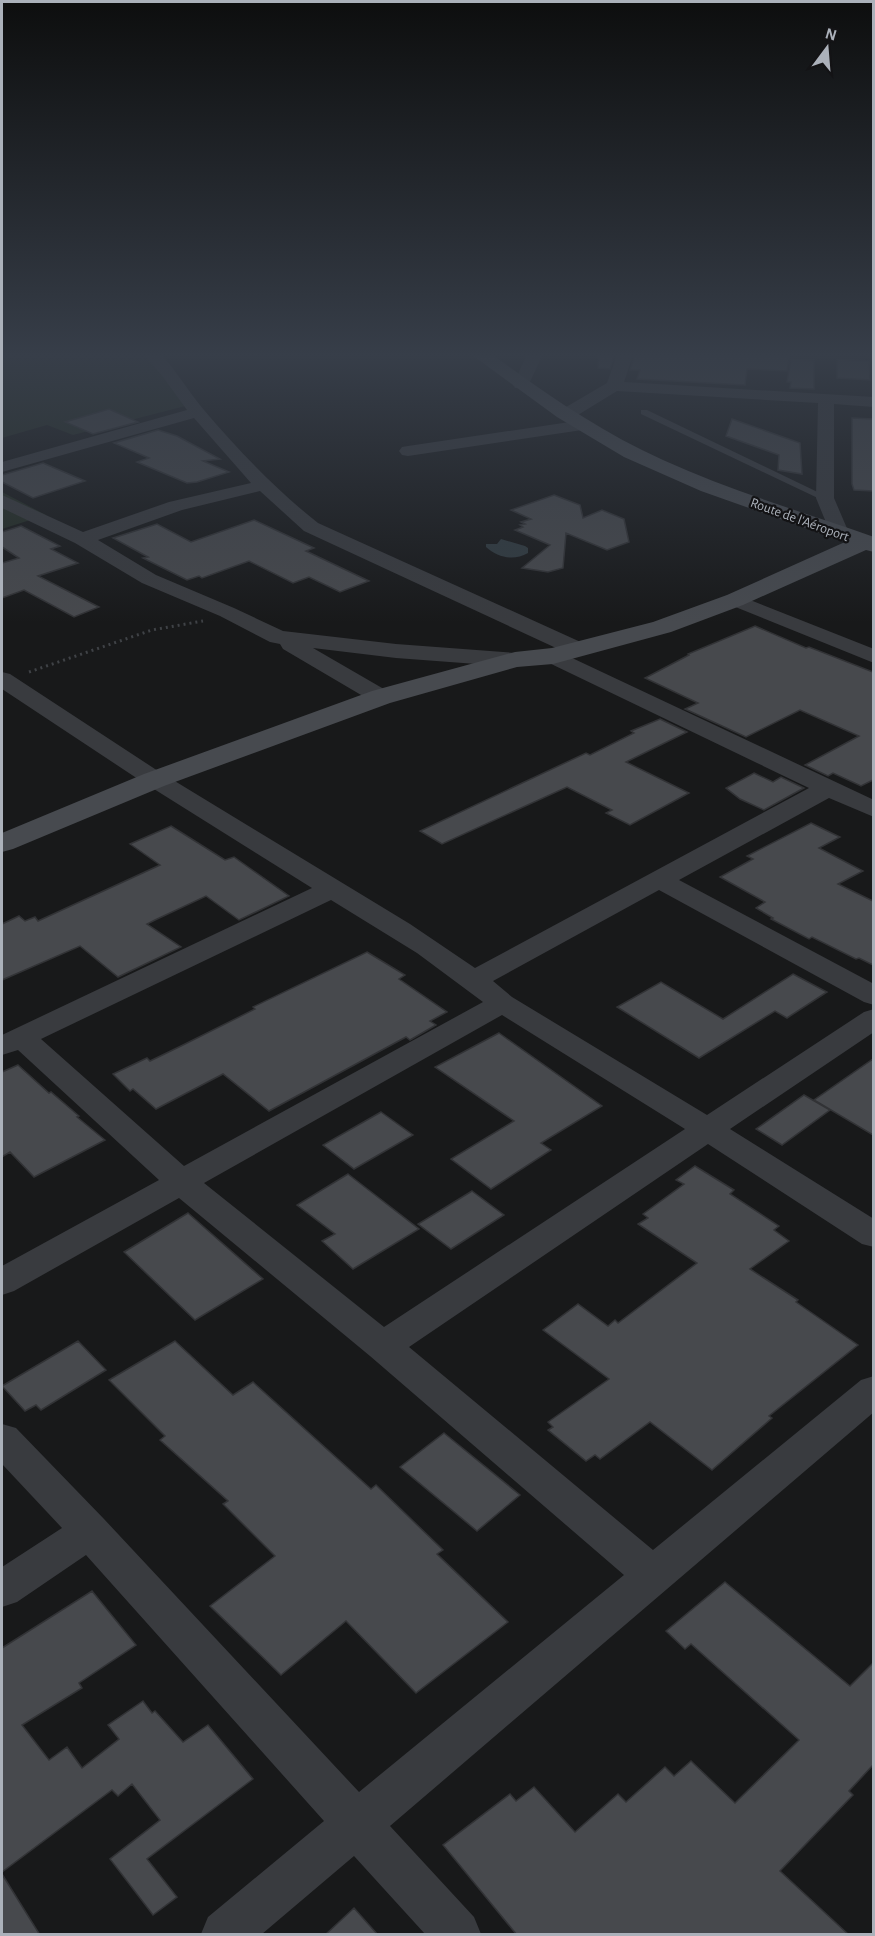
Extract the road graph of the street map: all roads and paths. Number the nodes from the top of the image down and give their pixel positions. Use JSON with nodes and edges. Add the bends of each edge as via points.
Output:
{"nodes":[{"id":1,"x":89,"y":442,"type":"edge"},
{"id":2,"x":225,"y":442,"type":"edge"},
{"id":3,"x":458,"y":442,"type":"edge"},
{"id":4,"x":611,"y":442,"type":"edge"},
{"id":5,"x":708,"y":442,"type":"edge"},
{"id":6,"x":826,"y":442,"type":"edge"},
{"id":7,"x":408,"y":452,"type":"dead end"},
{"id":8,"x":2,"y":467,"type":"edge"},
{"id":9,"x":264,"y":485,"type":"junction"},
{"id":10,"x":825,"y":498,"type":"junction"},
{"id":11,"x":2,"y":501,"type":"edge"},
{"id":12,"x":840,"y":533,"type":"junction"},
{"id":13,"x":82,"y":539,"type":"junction"},
{"id":14,"x":869,"y":544,"type":"edge"},
{"id":15,"x":735,"y":600,"type":"junction"},
{"id":16,"x":206,"y":621,"type":"dead end"},
{"id":17,"x":278,"y":637,"type":"junction"},
{"id":18,"x":577,"y":649,"type":"junction"},
{"id":19,"x":553,"y":656,"type":"junction"},
{"id":20,"x":873,"y":657,"type":"edge"},
{"id":21,"x":515,"y":660,"type":"junction"},
{"id":22,"x":2,"y":680,"type":"edge"},
{"id":23,"x":381,"y":697,"type":"junction"},
{"id":24,"x":154,"y":780,"type":"junction"},
{"id":25,"x":828,"y":788,"type":"junction"},
{"id":26,"x":873,"y":810,"type":"edge"},
{"id":27,"x":2,"y":843,"type":"edge"},
{"id":28,"x":658,"y":879,"type":"junction"},
{"id":29,"x":332,"y":889,"type":"junction"},
{"id":30,"x":474,"y":980,"type":"junction"},
{"id":31,"x":873,"y":996,"type":"edge"},
{"id":32,"x":502,"y":1003,"type":"junction"},
{"id":33,"x":873,"y":1018,"type":"edge"},
{"id":34,"x":11,"y":1042,"type":"edge"},
{"id":35,"x":709,"y":1130,"type":"junction"},
{"id":36,"x":181,"y":1182,"type":"junction"},
{"id":37,"x":873,"y":1235,"type":"edge"},
{"id":38,"x":2,"y":1282,"type":"edge"},
{"id":39,"x":383,"y":1346,"type":"junction"},
{"id":40,"x":873,"y":1390,"type":"edge"},
{"id":41,"x":2,"y":1439,"type":"edge"},
{"id":42,"x":90,"y":1531,"type":"junction"},
{"id":43,"x":653,"y":1575,"type":"junction"},
{"id":44,"x":2,"y":1589,"type":"edge"},
{"id":45,"x":357,"y":1824,"type":"junction"},
{"id":46,"x":225,"y":1935,"type":"edge"},
{"id":47,"x":457,"y":1935,"type":"edge"}],
"edges":[{"from":1,"to":8,"type":"street"},
{"from":2,"to":9,"type":"street"},
{"from":3,"to":7,"type":"street"},
{"from":4,"to":12,"type":"street","name":"Route de l'Aéroport","via":[[656,465]]},
{"from":5,"to":10,"type":"lane"},
{"from":6,"to":10,"type":"street"},
{"from":9,"to":13,"type":"street","via":[[176,506]]},
{"from":9,"to":18,"type":"street","via":[[311,527]]},
{"from":10,"to":12,"type":"street"},
{"from":11,"to":13,"type":"street"},
{"from":12,"to":14,"type":"street","name":"Route de l'Aéroport"},
{"from":13,"to":17,"type":"street","via":[[149,579]]},
{"from":14,"to":15,"type":"street"},
{"from":15,"to":18,"type":"street","via":[[662,627]]},
{"from":15,"to":20,"type":"street"},
{"from":16,"to":22,"type":"path","via":[[152,630]]},
{"from":17,"to":21,"type":"street"},
{"from":17,"to":23,"type":"street"},
{"from":18,"to":19,"type":"street"},
{"from":19,"to":21,"type":"street"},
{"from":19,"to":25,"type":"street"},
{"from":21,"to":23,"type":"street"},
{"from":22,"to":24,"type":"street"},
{"from":23,"to":24,"type":"street"},
{"from":24,"to":27,"type":"street"},
{"from":24,"to":29,"type":"street"},
{"from":25,"to":26,"type":"street"},
{"from":25,"to":28,"type":"street"},
{"from":28,"to":30,"type":"street"},
{"from":28,"to":31,"type":"street"},
{"from":29,"to":30,"type":"street"},
{"from":29,"to":34,"type":"street"},
{"from":30,"to":32,"type":"street"},
{"from":32,"to":35,"type":"street"},
{"from":32,"to":36,"type":"street"},
{"from":33,"to":35,"type":"street"},
{"from":34,"to":36,"type":"street"},
{"from":35,"to":37,"type":"street"},
{"from":35,"to":39,"type":"street"},
{"from":36,"to":38,"type":"street"},
{"from":36,"to":39,"type":"street"},
{"from":39,"to":43,"type":"street"},
{"from":40,"to":43,"type":"street"},
{"from":41,"to":42,"type":"street"},
{"from":42,"to":44,"type":"street"},
{"from":42,"to":45,"type":"street"},
{"from":43,"to":45,"type":"street"},
{"from":45,"to":46,"type":"street"},
{"from":45,"to":47,"type":"street"}]}
